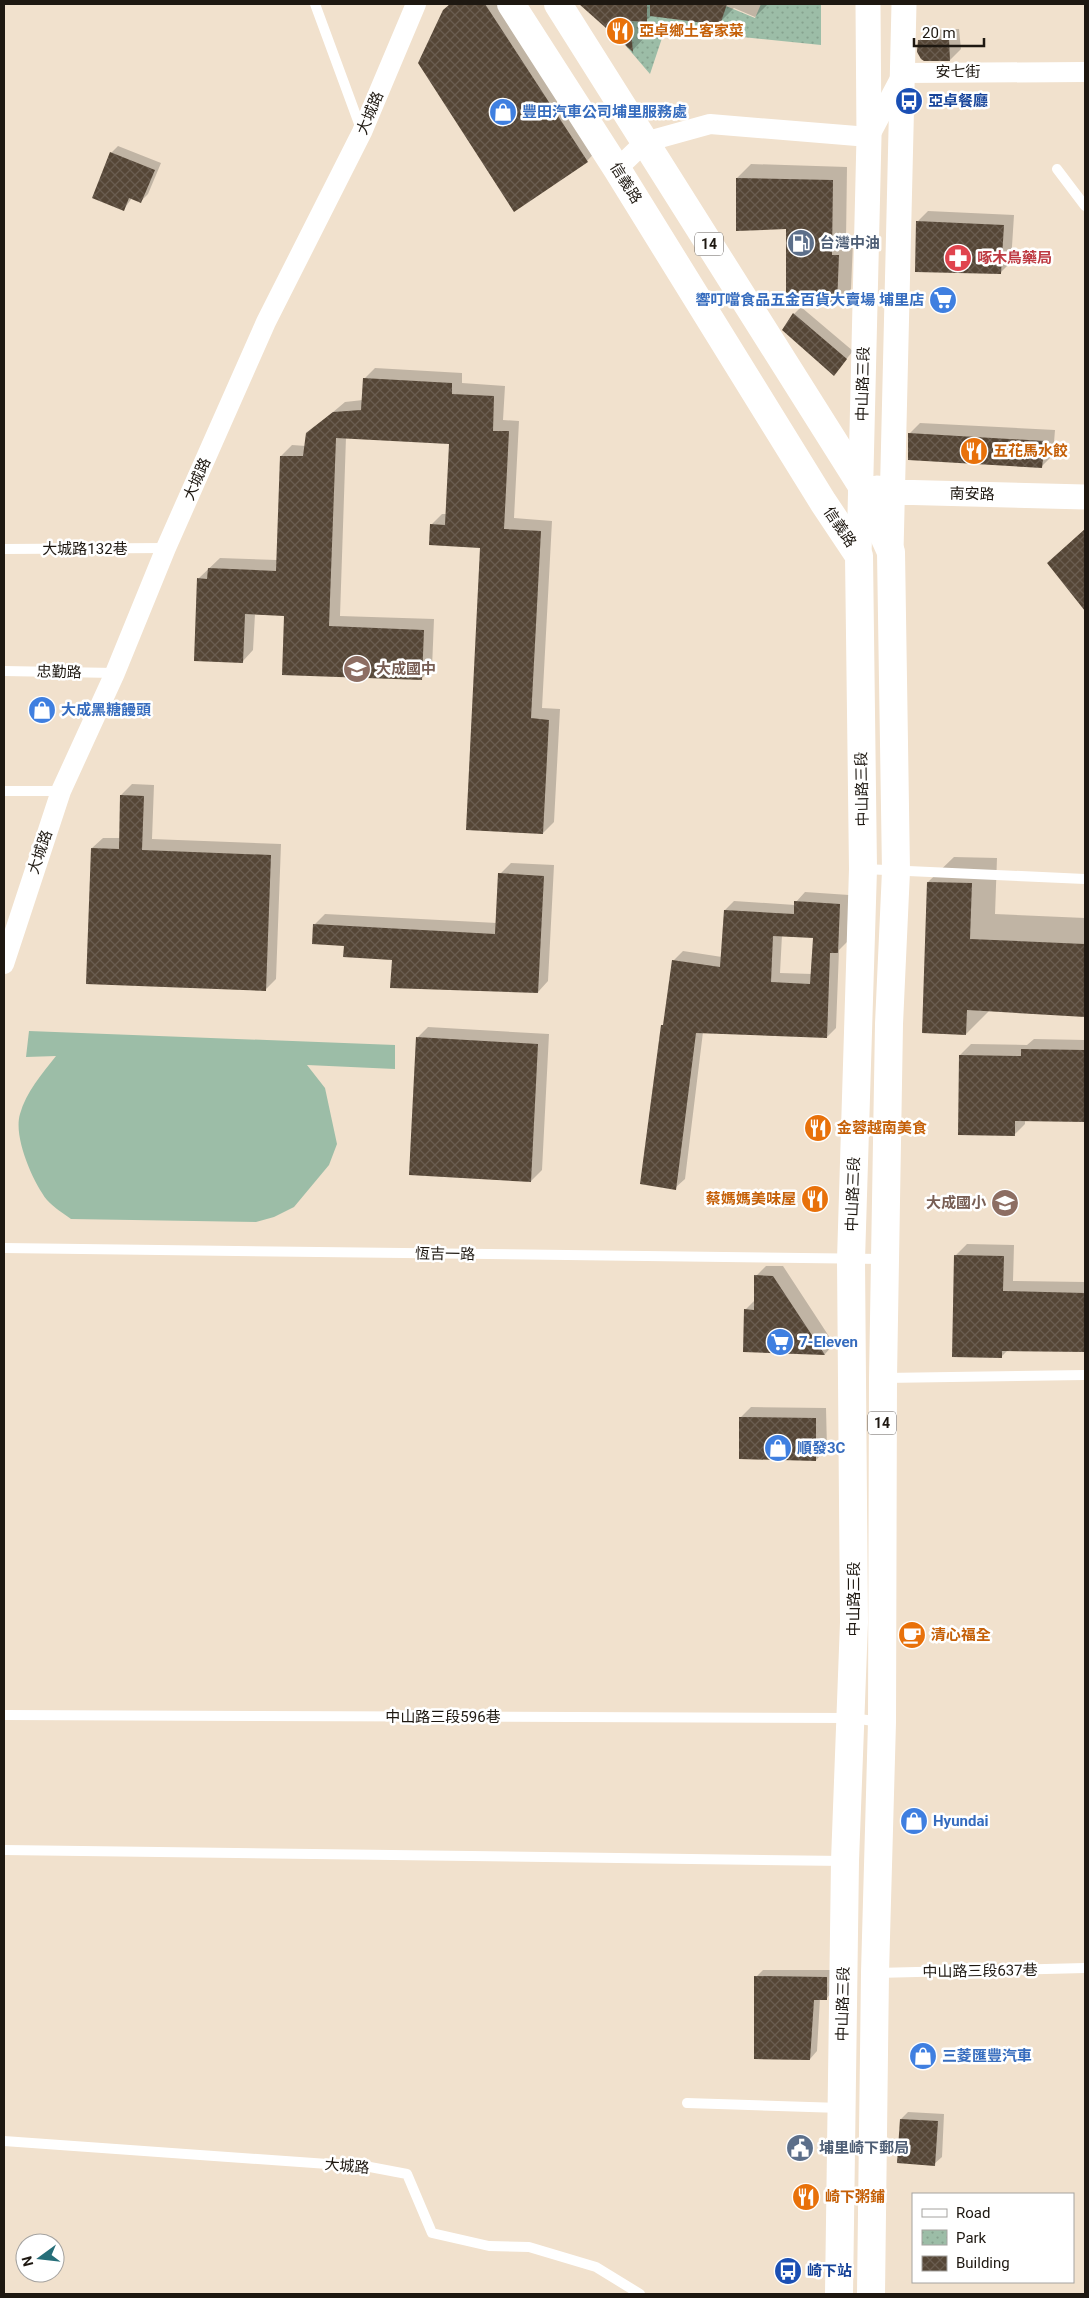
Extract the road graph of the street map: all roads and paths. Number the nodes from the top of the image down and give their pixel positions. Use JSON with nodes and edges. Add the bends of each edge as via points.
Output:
{"nodes":[{"id":1,"x":315,"y":4,"type":"edge"},
{"id":2,"x":416,"y":4,"type":"edge"},
{"id":3,"x":510,"y":4,"type":"edge"},
{"id":4,"x":558,"y":4,"type":"edge"},
{"id":5,"x":868,"y":4,"type":"edge"},
{"id":6,"x":904,"y":4,"type":"edge"},
{"id":7,"x":1085,"y":72,"type":"edge"},
{"id":8,"x":903,"y":73,"type":"junction"},
{"id":9,"x":362,"y":132,"type":"junction"},
{"id":10,"x":869,"y":137,"type":"junction"},
{"id":11,"x":645,"y":142,"type":"junction"},
{"id":12,"x":617,"y":169,"type":"junction"},
{"id":13,"x":1057,"y":169,"type":"dead end"},
{"id":14,"x":1085,"y":206,"type":"edge"},
{"id":15,"x":860,"y":483,"type":"junction"},
{"id":16,"x":894,"y":492,"type":"junction"},
{"id":17,"x":1085,"y":497,"type":"edge"},
{"id":18,"x":166,"y":548,"type":"junction"},
{"id":19,"x":4,"y":549,"type":"edge"},
{"id":20,"x":891,"y":552,"type":"junction"},
{"id":21,"x":859,"y":556,"type":"junction"},
{"id":22,"x":4,"y":671,"type":"edge"},
{"id":23,"x":115,"y":673,"type":"junction"},
{"id":24,"x":4,"y":791,"type":"edge"},
{"id":25,"x":61,"y":791,"type":"junction"},
{"id":26,"x":862,"y":869,"type":"junction"},
{"id":27,"x":896,"y":872,"type":"junction"},
{"id":28,"x":1085,"y":879,"type":"edge"},
{"id":29,"x":4,"y":964,"type":"edge"},
{"id":30,"x":4,"y":1248,"type":"edge"},
{"id":31,"x":886,"y":1259,"type":"junction"},
{"id":32,"x":851,"y":1260,"type":"junction"},
{"id":33,"x":1085,"y":1375,"type":"edge"},
{"id":34,"x":883,"y":1378,"type":"junction"},
{"id":35,"x":4,"y":1715,"type":"edge"},
{"id":36,"x":852,"y":1718,"type":"junction"},
{"id":37,"x":882,"y":1722,"type":"junction"},
{"id":38,"x":4,"y":1850,"type":"edge"},
{"id":39,"x":845,"y":1861,"type":"junction"},
{"id":40,"x":1085,"y":1968,"type":"edge"},
{"id":41,"x":875,"y":1973,"type":"junction"},
{"id":42,"x":687,"y":2103,"type":"dead end"},
{"id":43,"x":841,"y":2108,"type":"junction"},
{"id":44,"x":4,"y":2140,"type":"edge"},
{"id":45,"x":640,"y":2294,"type":"edge"},
{"id":46,"x":838,"y":2294,"type":"edge"},
{"id":47,"x":871,"y":2294,"type":"edge"}],
"edges":[{"from":1,"to":9,"type":"lane"},
{"from":2,"to":9,"type":"street","name":"大城路"},
{"from":3,"to":12,"type":"main road","name":"信義路","number":"14"},
{"from":4,"to":11,"type":"main road","number":"14"},
{"from":5,"to":10,"type":"street","name":"中山路三段"},
{"from":6,"to":8,"type":"street","name":"中山路三段"},
{"from":7,"to":8,"type":"street","name":"安七街"},
{"from":8,"to":10,"type":"street"},
{"from":8,"to":16,"type":"street","name":"中山路三段"},
{"from":9,"to":18,"type":"street","name":"大城路","via":[[266,322]]},
{"from":10,"to":11,"type":"street","via":[[710,124]]},
{"from":10,"to":15,"type":"street","name":"中山路三段"},
{"from":11,"to":12,"type":"street"},
{"from":11,"to":15,"type":"main road","number":"14"},
{"from":12,"to":21,"type":"main road","name":"信義路","number":"14"},
{"from":13,"to":14,"type":"lane"},
{"from":15,"to":16,"type":"street","name":"南安路"},
{"from":15,"to":20,"type":"main road","number":"14"},
{"from":15,"to":21,"type":"street","name":"中山路三段"},
{"from":16,"to":17,"type":"street","name":"南安路"},
{"from":16,"to":20,"type":"street","name":"中山路三段"},
{"from":18,"to":19,"type":"lane","name":"大城路132巷"},
{"from":18,"to":23,"type":"street","name":"大城路"},
{"from":20,"to":21,"type":"main road","name":"信義路"},
{"from":20,"to":27,"type":"main road","name":"中山路三段","number":"14"},
{"from":21,"to":26,"type":"main road","name":"中山路三段","number":"14"},
{"from":22,"to":23,"type":"lane","name":"忠勤路"},
{"from":23,"to":25,"type":"street","name":"大城路"},
{"from":24,"to":25,"type":"lane"},
{"from":25,"to":29,"type":"street","name":"大城路","via":[[14,918]]},
{"from":26,"to":27,"type":"lane"},
{"from":26,"to":32,"type":"main road","name":"中山路三段","number":"14"},
{"from":27,"to":28,"type":"lane"},
{"from":27,"to":31,"type":"main road","name":"中山路三段","number":"14"},
{"from":30,"to":32,"type":"lane","name":"恆吉一路"},
{"from":31,"to":32,"type":"lane","name":"恆吉一路"},
{"from":31,"to":34,"type":"main road","name":"中山路三段","number":"14"},
{"from":32,"to":36,"type":"main road","name":"中山路三段","number":"14"},
{"from":33,"to":34,"type":"lane"},
{"from":34,"to":37,"type":"main road","name":"中山路三段","number":"14"},
{"from":35,"to":36,"type":"lane","name":"中山路三段596巷"},
{"from":36,"to":37,"type":"lane","name":"中山路三段596巷"},
{"from":36,"to":39,"type":"main road","name":"中山路三段","number":"14"},
{"from":37,"to":41,"type":"main road","name":"中山路三段","number":"14"},
{"from":38,"to":39,"type":"lane"},
{"from":39,"to":43,"type":"main road","name":"中山路三段","number":"14"},
{"from":40,"to":41,"type":"lane","name":"中山路三段637巷"},
{"from":41,"to":47,"type":"main road","name":"中山路三段","number":"14"},
{"from":42,"to":43,"type":"lane"},
{"from":43,"to":46,"type":"main road","name":"中山路三段","number":"14"},
{"from":44,"to":45,"type":"lane","name":"大城路","via":[[370,2167],[407,2174],[432,2233],[489,2246],[529,2247],[596,2267]]}]}
